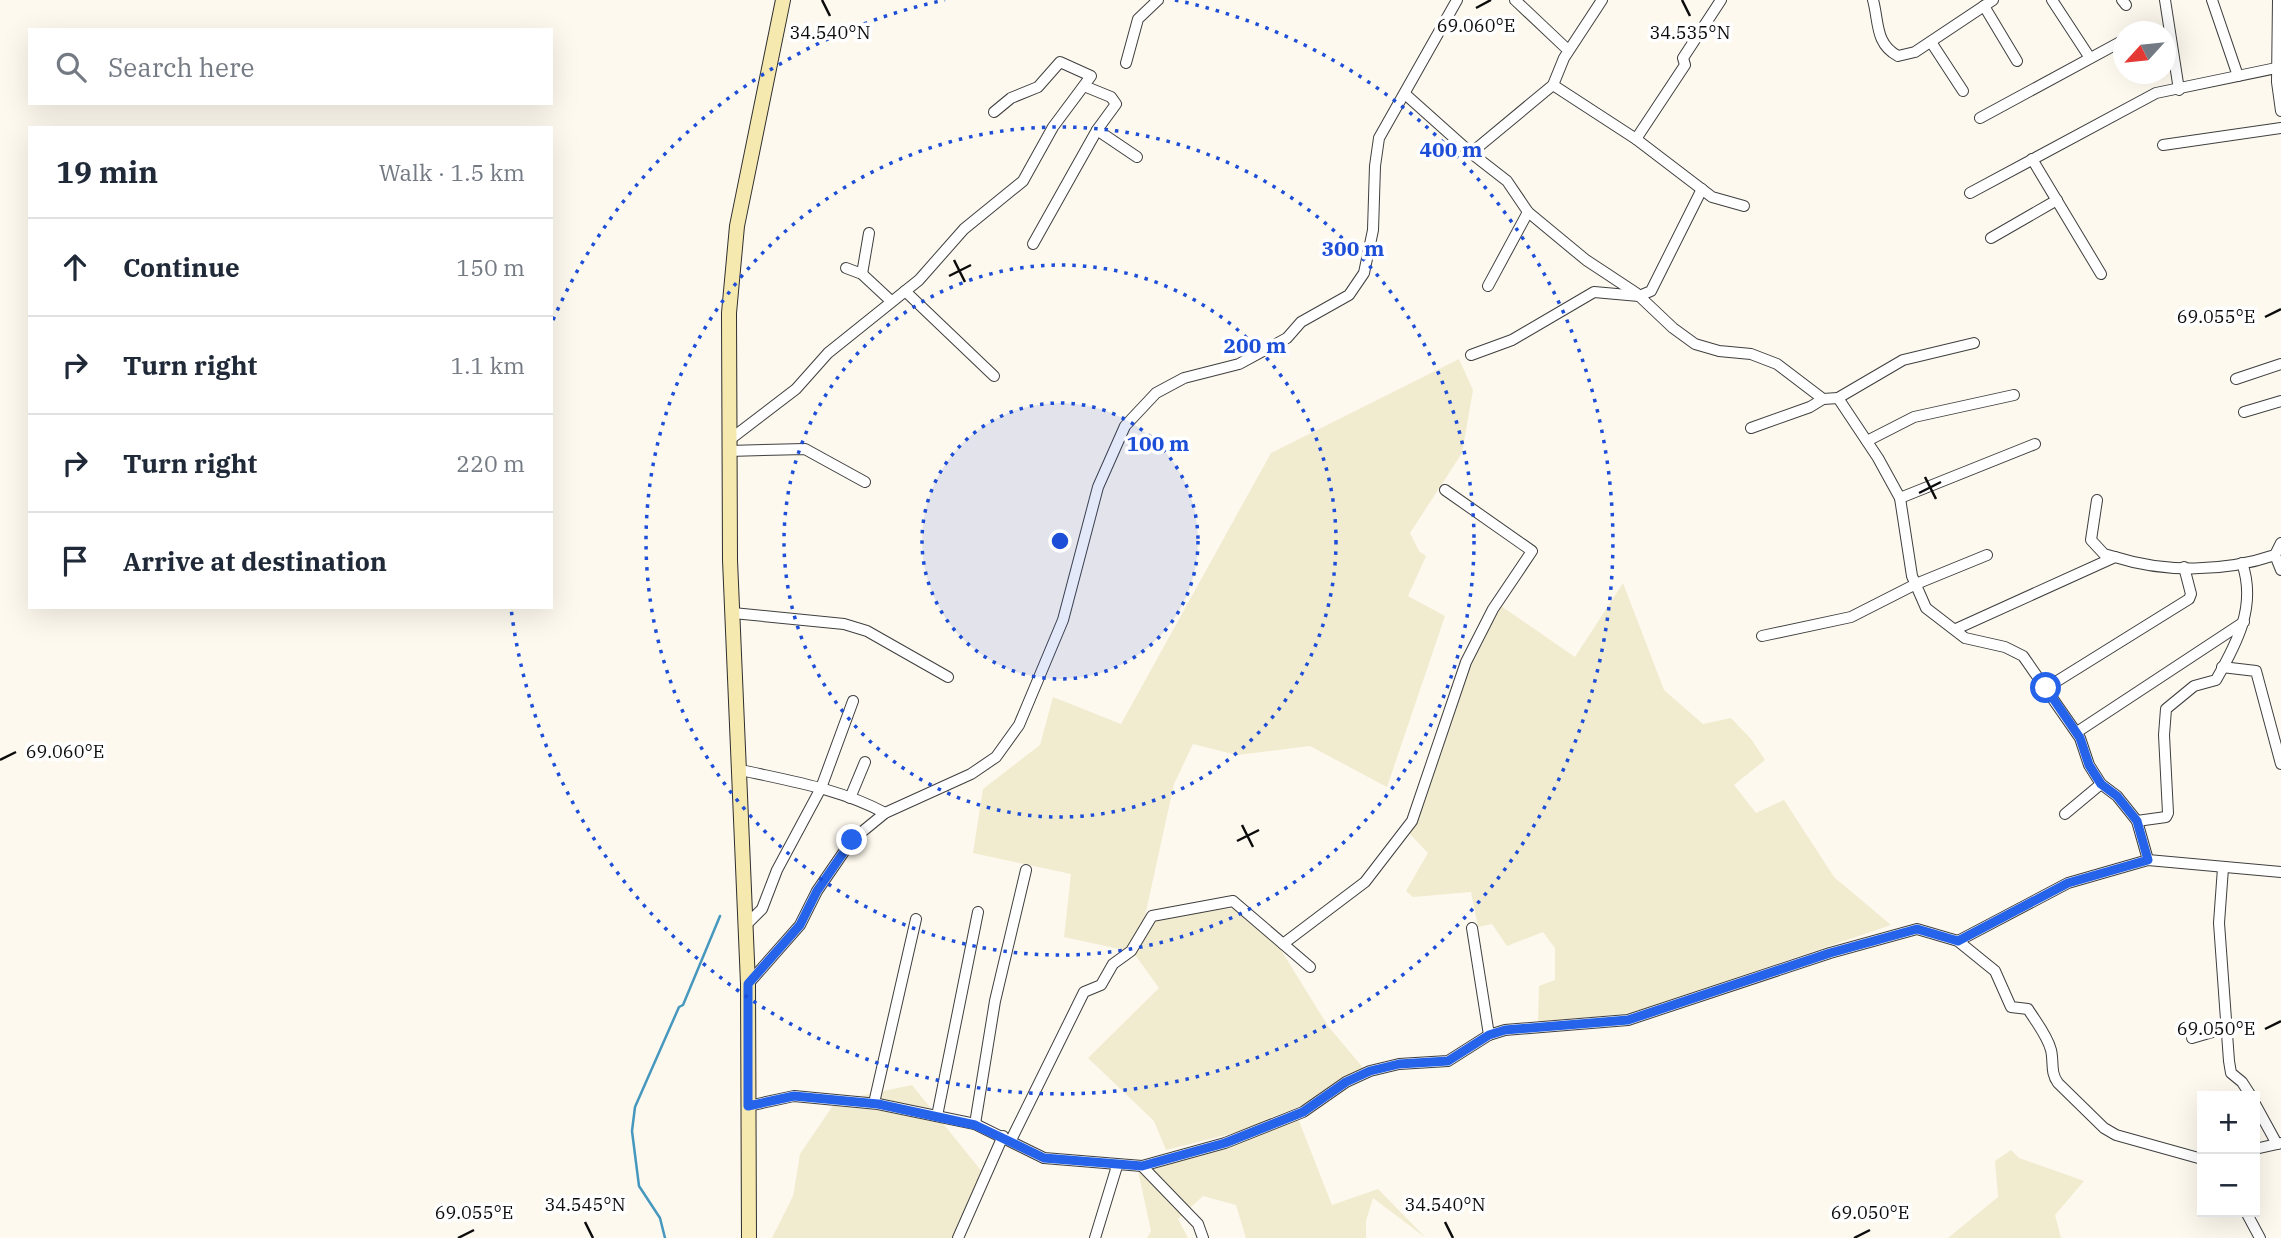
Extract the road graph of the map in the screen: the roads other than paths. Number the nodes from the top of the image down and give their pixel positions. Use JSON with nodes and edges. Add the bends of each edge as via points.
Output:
{"nodes":[{"id":1,"x":783,"y":0,"type":"edge"},
{"id":2,"x":1158,"y":0,"type":"edge"},
{"id":3,"x":1457,"y":0,"type":"edge"},
{"id":4,"x":1516,"y":0,"type":"edge"},
{"id":5,"x":1602,"y":0,"type":"edge"},
{"id":6,"x":1721,"y":0,"type":"edge"},
{"id":7,"x":1873,"y":0,"type":"edge"},
{"id":8,"x":2052,"y":0,"type":"edge"},
{"id":9,"x":2165,"y":0,"type":"edge"},
{"id":10,"x":2212,"y":0,"type":"edge"},
{"id":11,"x":2278,"y":0,"type":"edge"},
{"id":12,"x":1989,"y":3,"type":"edge"},
{"id":13,"x":1931,"y":42,"type":"junction"},
{"id":14,"x":2113,"y":45,"type":"edge"},
{"id":15,"x":1568,"y":50,"type":"junction"},
{"id":16,"x":2090,"y":58,"type":"junction"},
{"id":17,"x":2017,"y":61,"type":"dead end"},
{"id":18,"x":1126,"y":63,"type":"dead end"},
{"id":19,"x":2279,"y":67,"type":"edge"},
{"id":20,"x":2238,"y":76,"type":"junction"},
{"id":21,"x":1552,"y":85,"type":"junction"},
{"id":22,"x":1084,"y":86,"type":"junction"},
{"id":23,"x":2179,"y":90,"type":"junction"},
{"id":24,"x":1964,"y":91,"type":"dead end"},
{"id":25,"x":1405,"y":94,"type":"junction"},
{"id":26,"x":2281,"y":111,"type":"edge"},
{"id":27,"x":994,"y":112,"type":"dead end"},
{"id":28,"x":1980,"y":118,"type":"dead end"},
{"id":29,"x":2281,"y":128,"type":"edge"},
{"id":30,"x":1097,"y":130,"type":"junction"},
{"id":31,"x":1636,"y":139,"type":"junction"},
{"id":32,"x":2163,"y":145,"type":"dead end"},
{"id":33,"x":1471,"y":153,"type":"junction"},
{"id":34,"x":1137,"y":157,"type":"dead end"},
{"id":35,"x":2032,"y":159,"type":"junction"},
{"id":36,"x":1702,"y":189,"type":"junction"},
{"id":37,"x":1970,"y":194,"type":"dead end"},
{"id":38,"x":2057,"y":200,"type":"junction"},
{"id":39,"x":1744,"y":206,"type":"dead end"},
{"id":40,"x":1528,"y":212,"type":"junction"},
{"id":41,"x":869,"y":233,"type":"dead end"},
{"id":42,"x":1991,"y":238,"type":"dead end"},
{"id":43,"x":1032,"y":244,"type":"dead end"},
{"id":44,"x":846,"y":268,"type":"dead end"},
{"id":45,"x":862,"y":274,"type":"junction"},
{"id":46,"x":2101,"y":274,"type":"dead end"},
{"id":47,"x":1488,"y":286,"type":"dead end"},
{"id":48,"x":905,"y":291,"type":"junction"},
{"id":49,"x":1639,"y":296,"type":"junction"},
{"id":50,"x":891,"y":301,"type":"junction"},
{"id":51,"x":1974,"y":343,"type":"dead end"},
{"id":52,"x":1471,"y":355,"type":"dead end"},
{"id":53,"x":2281,"y":364,"type":"edge"},
{"id":54,"x":994,"y":376,"type":"dead end"},
{"id":55,"x":2236,"y":379,"type":"dead end"},
{"id":56,"x":2014,"y":395,"type":"dead end"},
{"id":57,"x":1838,"y":398,"type":"junction"},
{"id":58,"x":1823,"y":399,"type":"junction"},
{"id":59,"x":2281,"y":401,"type":"edge"},
{"id":60,"x":2244,"y":412,"type":"dead end"},
{"id":61,"x":1751,"y":428,"type":"dead end"},
{"id":62,"x":1867,"y":441,"type":"junction"},
{"id":63,"x":2035,"y":444,"type":"dead end"},
{"id":64,"x":728,"y":446,"type":"junction"},
{"id":65,"x":865,"y":482,"type":"dead end"},
{"id":66,"x":1445,"y":489,"type":"dead end"},
{"id":67,"x":1900,"y":498,"type":"junction"},
{"id":68,"x":2096,"y":500,"type":"dead end"},
{"id":69,"x":2281,"y":542,"type":"edge"},
{"id":70,"x":1987,"y":555,"type":"dead end"},
{"id":71,"x":2275,"y":555,"type":"junction"},
{"id":72,"x":2115,"y":557,"type":"junction"},
{"id":73,"x":2242,"y":563,"type":"junction"},
{"id":74,"x":2184,"y":567,"type":"junction"},
{"id":75,"x":2281,"y":570,"type":"edge"},
{"id":76,"x":1916,"y":584,"type":"junction"},
{"id":77,"x":733,"y":612,"type":"junction"},
{"id":78,"x":2244,"y":622,"type":"junction"},
{"id":79,"x":1956,"y":629,"type":"junction"},
{"id":80,"x":1762,"y":636,"type":"dead end"},
{"id":81,"x":2222,"y":667,"type":"junction"},
{"id":82,"x":948,"y":677,"type":"dead end"},
{"id":83,"x":2046,"y":688,"type":"junction"},
{"id":84,"x":853,"y":701,"type":"dead end"},
{"id":85,"x":2077,"y":732,"type":"junction"},
{"id":86,"x":865,"y":762,"type":"dead end"},
{"id":87,"x":2281,"y":764,"type":"edge"},
{"id":88,"x":741,"y":770,"type":"junction"},
{"id":89,"x":2101,"y":784,"type":"junction"},
{"id":90,"x":821,"y":789,"type":"junction"},
{"id":91,"x":850,"y":797,"type":"junction"},
{"id":92,"x":885,"y":813,"type":"junction"},
{"id":93,"x":2065,"y":814,"type":"dead end"},
{"id":94,"x":2137,"y":821,"type":"junction"},
{"id":95,"x":2148,"y":860,"type":"junction"},
{"id":96,"x":2223,"y":868,"type":"junction"},
{"id":97,"x":1026,"y":870,"type":"dead end"},
{"id":98,"x":2281,"y":874,"type":"edge"},
{"id":99,"x":978,"y":912,"type":"dead end"},
{"id":100,"x":916,"y":919,"type":"dead end"},
{"id":101,"x":747,"y":924,"type":"junction"},
{"id":102,"x":1472,"y":928,"type":"dead end"},
{"id":103,"x":1958,"y":941,"type":"junction"},
{"id":104,"x":1283,"y":944,"type":"junction"},
{"id":105,"x":1310,"y":967,"type":"dead end"},
{"id":106,"x":748,"y":984,"type":"junction"},
{"id":107,"x":2227,"y":1028,"type":"junction"},
{"id":108,"x":1489,"y":1035,"type":"junction"},
{"id":109,"x":2192,"y":1038,"type":"dead end"},
{"id":110,"x":2248,"y":1091,"type":"edge"},
{"id":111,"x":874,"y":1103,"type":"junction"},
{"id":112,"x":748,"y":1106,"type":"junction"},
{"id":113,"x":2260,"y":1112,"type":"edge"},
{"id":114,"x":937,"y":1116,"type":"junction"},
{"id":115,"x":975,"y":1125,"type":"junction"},
{"id":116,"x":1007,"y":1138,"type":"junction"},
{"id":117,"x":2279,"y":1144,"type":"edge"},
{"id":118,"x":2260,"y":1148,"type":"edge"},
{"id":119,"x":2197,"y":1158,"type":"edge"},
{"id":120,"x":1117,"y":1166,"type":"junction"},
{"id":121,"x":1142,"y":1166,"type":"junction"},
{"id":122,"x":2249,"y":1217,"type":"edge"},
{"id":123,"x":961,"y":1237,"type":"edge"},
{"id":124,"x":749,"y":1238,"type":"edge"},
{"id":125,"x":1095,"y":1238,"type":"edge"},
{"id":126,"x":1203,"y":1238,"type":"edge"},
{"id":127,"x":2260,"y":1238,"type":"edge"}],
"edges":[{"from":1,"to":64,"type":"main road","via":[[737,226],[729,313]]},
{"from":2,"to":18,"type":"street","via":[[1138,19]]},
{"from":3,"to":25,"type":"street"},
{"from":4,"to":15,"type":"street"},
{"from":5,"to":15,"type":"street"},
{"from":6,"to":31,"type":"street"},
{"from":7,"to":13,"type":"street","via":[[1879,36],[1891,52],[1898,56],[1915,52]]},
{"from":8,"to":16,"type":"street"},
{"from":9,"to":23,"type":"street"},
{"from":10,"to":20,"type":"street"},
{"from":11,"to":19,"type":"street"},
{"from":12,"to":13,"type":"street"},
{"from":12,"to":17,"type":"street"},
{"from":13,"to":24,"type":"street"},
{"from":14,"to":16,"type":"street"},
{"from":15,"to":21,"type":"street"},
{"from":16,"to":28,"type":"street"},
{"from":19,"to":20,"type":"street"},
{"from":19,"to":26,"type":"street"},
{"from":20,"to":23,"type":"street"},
{"from":21,"to":31,"type":"street"},
{"from":21,"to":33,"type":"street"},
{"from":22,"to":27,"type":"street","via":[[1091,76],[1060,62],[1038,87],[1011,98]]},
{"from":22,"to":30,"type":"street","via":[[1116,100]]},
{"from":22,"to":48,"type":"street","via":[[1023,181],[964,229]]},
{"from":23,"to":35,"type":"street","via":[[2156,93]]},
{"from":25,"to":33,"type":"street"},
{"from":25,"to":92,"type":"street","via":[[1380,138],[1373,230],[1364,273],[1349,295],[1239,365],[1184,378],[1156,393],[1125,426],[1098,487],[1063,620],[1018,724],[996,757],[971,774]]},
{"from":29,"to":32,"type":"street"},
{"from":30,"to":34,"type":"street"},
{"from":30,"to":43,"type":"street"},
{"from":31,"to":36,"type":"street"},
{"from":33,"to":40,"type":"street","via":[[1507,181]]},
{"from":35,"to":37,"type":"street"},
{"from":35,"to":38,"type":"street"},
{"from":36,"to":39,"type":"street","via":[[1712,197]]},
{"from":36,"to":49,"type":"street","via":[[1651,291]]},
{"from":38,"to":42,"type":"street"},
{"from":38,"to":46,"type":"street"},
{"from":40,"to":47,"type":"street"},
{"from":40,"to":49,"type":"street"},
{"from":41,"to":45,"type":"street"},
{"from":44,"to":45,"type":"street"},
{"from":45,"to":50,"type":"street"},
{"from":48,"to":50,"type":"street"},
{"from":48,"to":54,"type":"street"},
{"from":49,"to":52,"type":"street","via":[[1594,292],[1513,340]]},
{"from":49,"to":58,"type":"street","via":[[1695,344],[1751,354],[1777,364]]},
{"from":50,"to":64,"type":"street"},
{"from":51,"to":57,"type":"street","via":[[1902,360]]},
{"from":53,"to":55,"type":"street"},
{"from":56,"to":62,"type":"street","via":[[1914,417]]},
{"from":57,"to":58,"type":"street"},
{"from":57,"to":62,"type":"street"},
{"from":58,"to":61,"type":"street"},
{"from":59,"to":60,"type":"street"},
{"from":62,"to":67,"type":"street"},
{"from":63,"to":67,"type":"street"},
{"from":64,"to":65,"type":"street","via":[[805,449]]},
{"from":64,"to":77,"type":"main road"},
{"from":66,"to":104,"type":"street","via":[[1531,551],[1466,662],[1412,821],[1365,882]]},
{"from":67,"to":76,"type":"street"},
{"from":68,"to":72,"type":"street","via":[[2091,540],[2104,554]]},
{"from":69,"to":71,"type":"street"},
{"from":70,"to":76,"type":"street"},
{"from":71,"to":73,"type":"street"},
{"from":71,"to":75,"type":"street"},
{"from":72,"to":74,"type":"street","via":[[2146,567]]},
{"from":72,"to":79,"type":"street"},
{"from":73,"to":74,"type":"street"},
{"from":73,"to":78,"type":"street","via":[[2249,582]]},
{"from":74,"to":83,"type":"street","via":[[2189,598]]},
{"from":76,"to":79,"type":"street","via":[[1926,608]]},
{"from":76,"to":80,"type":"street","via":[[1851,617]]},
{"from":77,"to":82,"type":"street","via":[[844,624],[867,631]]},
{"from":77,"to":88,"type":"main road"},
{"from":78,"to":81,"type":"street"},
{"from":78,"to":85,"type":"street"},
{"from":79,"to":83,"type":"street","via":[[1965,638],[2023,656]]},
{"from":81,"to":87,"type":"street","via":[[2256,671]]},
{"from":81,"to":94,"type":"street","via":[[2216,680],[2194,686],[2166,709],[2168,813]]},
{"from":83,"to":85,"type":"street"},
{"from":84,"to":90,"type":"street"},
{"from":85,"to":89,"type":"street"},
{"from":86,"to":91,"type":"street"},
{"from":88,"to":90,"type":"street"},
{"from":88,"to":101,"type":"main road"},
{"from":89,"to":93,"type":"street"},
{"from":89,"to":94,"type":"street"},
{"from":90,"to":91,"type":"street"},
{"from":90,"to":101,"type":"street","via":[[777,870],[762,909]]},
{"from":91,"to":92,"type":"street"},
{"from":92,"to":106,"type":"street","via":[[852,840],[800,925]]},
{"from":94,"to":95,"type":"street"},
{"from":95,"to":96,"type":"street"},
{"from":95,"to":103,"type":"street","via":[[2068,883]]},
{"from":96,"to":98,"type":"street"},
{"from":96,"to":107,"type":"street","via":[[2219,923]]},
{"from":97,"to":115,"type":"street","via":[[995,1001]]},
{"from":99,"to":114,"type":"street"},
{"from":100,"to":111,"type":"street"},
{"from":101,"to":106,"type":"main road"},
{"from":102,"to":108,"type":"street"},
{"from":103,"to":108,"type":"street","via":[[1917,929],[1628,1020]]},
{"from":103,"to":119,"type":"street","via":[[1995,971],[2011,1007],[2028,1009],[2047,1039],[2052,1075],[2104,1128],[2151,1147]]},
{"from":104,"to":105,"type":"street"},
{"from":104,"to":116,"type":"street","via":[[1233,901],[1152,916],[1131,951],[1113,964],[1101,985],[1084,992]]},
{"from":106,"to":112,"type":"main road"},
{"from":107,"to":109,"type":"street"},
{"from":107,"to":110,"type":"street","via":[[2231,1073]]},
{"from":108,"to":121,"type":"street","via":[[1448,1061],[1370,1071],[1303,1112],[1225,1143]]},
{"from":111,"to":112,"type":"street","via":[[794,1096]]},
{"from":111,"to":114,"type":"street"},
{"from":112,"to":124,"type":"main road"},
{"from":113,"to":117,"type":"street"},
{"from":114,"to":115,"type":"street"},
{"from":115,"to":116,"type":"street"},
{"from":116,"to":120,"type":"street","via":[[1044,1158]]},
{"from":116,"to":123,"type":"street"},
{"from":117,"to":118,"type":"street"},
{"from":120,"to":121,"type":"street"},
{"from":120,"to":125,"type":"street"},
{"from":121,"to":126,"type":"street","via":[[1198,1224]]},
{"from":122,"to":127,"type":"street"}]}
